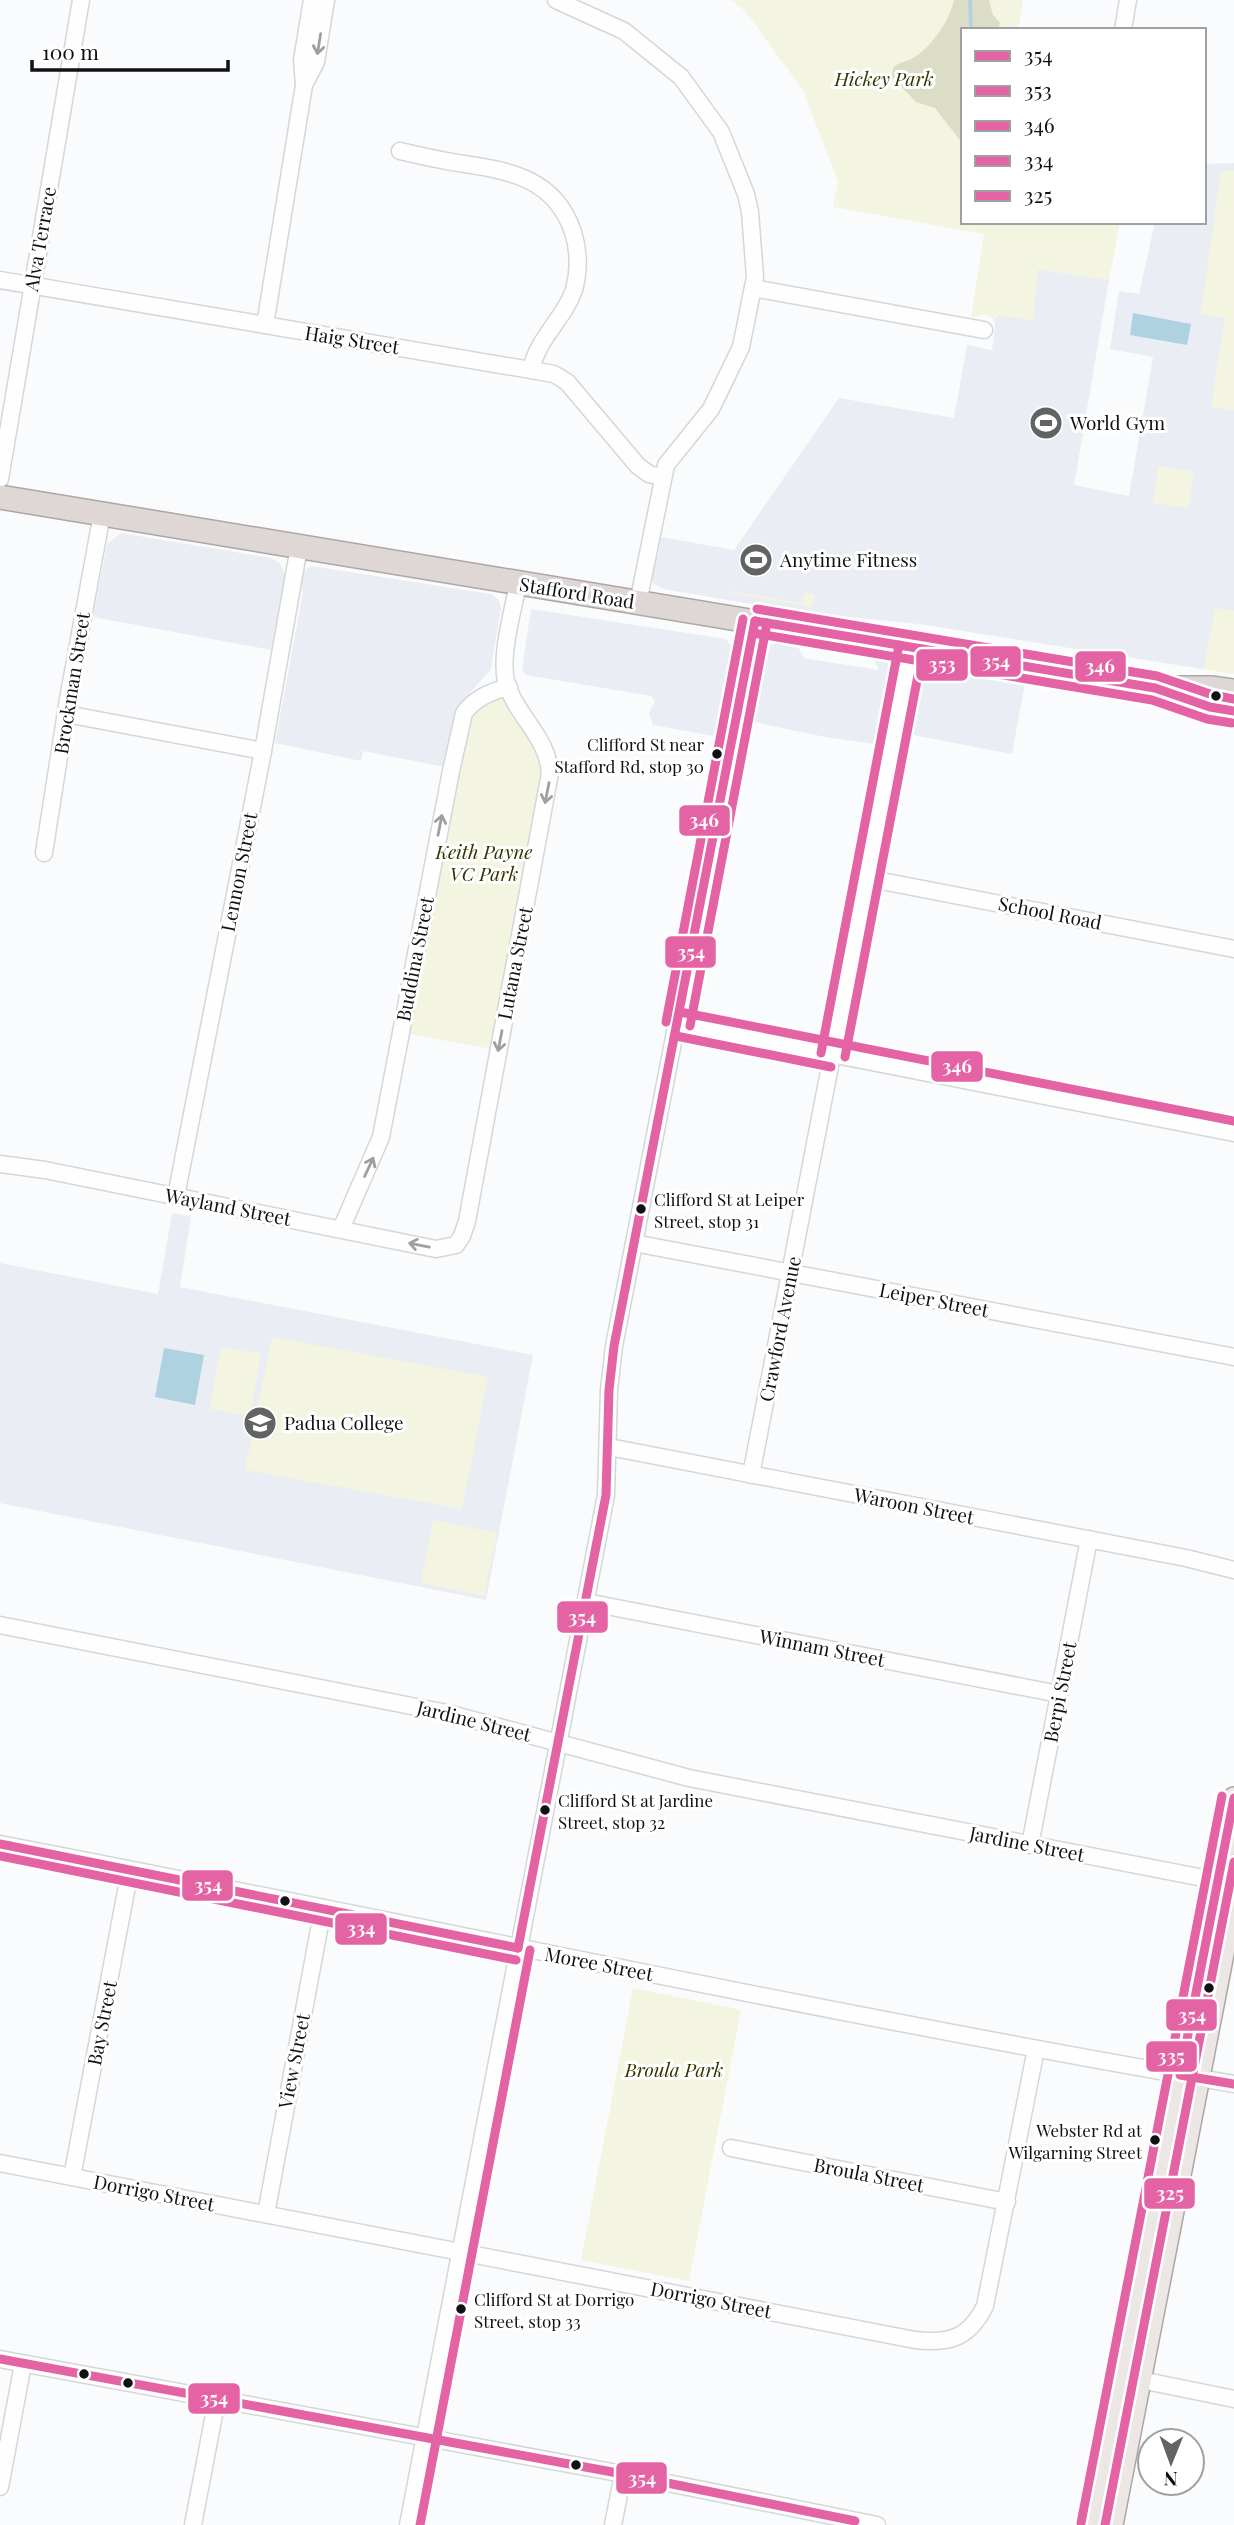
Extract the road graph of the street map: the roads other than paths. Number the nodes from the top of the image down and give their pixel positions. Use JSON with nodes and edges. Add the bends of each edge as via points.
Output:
{"nodes":[{"id":1,"x":81,"y":0,"type":"edge"},
{"id":2,"x":312,"y":0,"type":"edge"},
{"id":3,"x":326,"y":0,"type":"edge"},
{"id":4,"x":556,"y":0,"type":"edge"},
{"id":5,"x":1128,"y":0,"type":"edge"},
{"id":6,"x":1123,"y":28,"type":"edge"},
{"id":7,"x":304,"y":85,"type":"junction"},
{"id":8,"x":400,"y":151,"type":"dead end"},
{"id":9,"x":0,"y":281,"type":"edge"},
{"id":10,"x":33,"y":286,"type":"junction"},
{"id":11,"x":753,"y":288,"type":"junction"},
{"id":12,"x":265,"y":325,"type":"junction"},
{"id":13,"x":984,"y":330,"type":"dead end"},
{"id":14,"x":531,"y":369,"type":"junction"},
{"id":15,"x":662,"y":477,"type":"junction"},
{"id":16,"x":0,"y":478,"type":"edge"},
{"id":17,"x":0,"y":497,"type":"edge"},
{"id":18,"x":102,"y":514,"type":"junction"},
{"id":19,"x":299,"y":547,"type":"junction"},
{"id":20,"x":518,"y":584,"type":"junction"},
{"id":21,"x":638,"y":603,"type":"junction"},
{"id":22,"x":755,"y":621,"type":"junction"},
{"id":23,"x":911,"y":647,"type":"junction"},
{"id":24,"x":509,"y":687,"type":"junction"},
{"id":25,"x":1155,"y":688,"type":"junction"},
{"id":26,"x":1234,"y":691,"type":"edge"},
{"id":27,"x":1234,"y":711,"type":"edge"},
{"id":28,"x":66,"y":714,"type":"junction"},
{"id":29,"x":263,"y":751,"type":"junction"},
{"id":30,"x":44,"y":853,"type":"dead end"},
{"id":31,"x":866,"y":878,"type":"junction"},
{"id":32,"x":1234,"y":949,"type":"edge"},
{"id":33,"x":678,"y":1024,"type":"junction"},
{"id":34,"x":833,"y":1055,"type":"junction"},
{"id":35,"x":1234,"y":1133,"type":"edge"},
{"id":36,"x":0,"y":1164,"type":"edge"},
{"id":37,"x":176,"y":1196,"type":"junction"},
{"id":38,"x":341,"y":1229,"type":"junction"},
{"id":39,"x":635,"y":1242,"type":"junction"},
{"id":40,"x":456,"y":1245,"type":"joint"},
{"id":41,"x":791,"y":1272,"type":"junction"},
{"id":42,"x":1234,"y":1357,"type":"edge"},
{"id":43,"x":609,"y":1447,"type":"junction"},
{"id":44,"x":751,"y":1475,"type":"junction"},
{"id":45,"x":1089,"y":1539,"type":"junction"},
{"id":46,"x":1229,"y":1567,"type":"edge"},
{"id":47,"x":586,"y":1602,"type":"junction"},
{"id":48,"x":0,"y":1625,"type":"edge"},
{"id":49,"x":1059,"y":1694,"type":"junction"},
{"id":50,"x":558,"y":1742,"type":"junction"},
{"id":51,"x":1234,"y":1798,"type":"edge"},
{"id":52,"x":0,"y":1844,"type":"edge"},
{"id":53,"x":1030,"y":1845,"type":"junction"},
{"id":54,"x":130,"y":1870,"type":"junction"},
{"id":55,"x":1226,"y":1883,"type":"edge"},
{"id":56,"x":1234,"y":1897,"type":"edge"},
{"id":57,"x":323,"y":1908,"type":"junction"},
{"id":58,"x":518,"y":1948,"type":"junction"},
{"id":59,"x":1036,"y":2049,"type":"junction"},
{"id":60,"x":1189,"y":2077,"type":"junction"},
{"id":61,"x":1234,"y":2084,"type":"edge"},
{"id":62,"x":731,"y":2148,"type":"dead end"},
{"id":63,"x":0,"y":2162,"type":"edge"},
{"id":64,"x":72,"y":2177,"type":"junction"},
{"id":65,"x":1007,"y":2202,"type":"junction"},
{"id":66,"x":266,"y":2214,"type":"junction"},
{"id":67,"x":460,"y":2252,"type":"junction"},
{"id":68,"x":0,"y":2359,"type":"edge"},
{"id":69,"x":23,"y":2364,"type":"junction"},
{"id":70,"x":1132,"y":2378,"type":"junction"},
{"id":71,"x":217,"y":2399,"type":"junction"},
{"id":72,"x":1234,"y":2399,"type":"edge"},
{"id":73,"x":424,"y":2438,"type":"junction"},
{"id":74,"x":623,"y":2474,"type":"junction"},
{"id":75,"x":0,"y":2487,"type":"edge"},
{"id":76,"x":855,"y":2523,"type":"edge"},
{"id":77,"x":193,"y":2525,"type":"edge"},
{"id":78,"x":408,"y":2525,"type":"edge"},
{"id":79,"x":613,"y":2525,"type":"edge"},
{"id":80,"x":877,"y":2525,"type":"edge"},
{"id":81,"x":1093,"y":2525,"type":"edge"},
{"id":82,"x":1112,"y":2525,"type":"edge"}],
"edges":[{"from":1,"to":10,"type":"street","name":"Alva Terrace"},
{"from":2,"to":7,"type":"street","via":[[302,60]]},
{"from":3,"to":7,"type":"street","one_way":true,"via":[[316,62]]},
{"from":4,"to":11,"type":"street","via":[[635,39],[671,67],[712,118],[749,205],[755,256]]},
{"from":5,"to":6,"type":"street"},
{"from":7,"to":12,"type":"street"},
{"from":8,"to":14,"type":"street","via":[[510,172],[542,187],[561,207],[576,242],[574,288],[540,344]]},
{"from":9,"to":10,"type":"street","name":"Haig Street"},
{"from":10,"to":12,"type":"street","name":"Haig Street"},
{"from":10,"to":16,"type":"street","name":"Alva Terrace"},
{"from":11,"to":13,"type":"street"},
{"from":11,"to":15,"type":"street","via":[[738,356],[711,409],[669,459]]},
{"from":12,"to":14,"type":"street","name":"Haig Street"},
{"from":14,"to":15,"type":"street","name":"Haig Street","via":[[563,378],[638,466]]},
{"from":15,"to":21,"type":"street"},
{"from":17,"to":18,"type":"highway","name":"Stafford Road"},
{"from":18,"to":19,"type":"highway","name":"Stafford Road"},
{"from":18,"to":28,"type":"street","name":"Brockman Street"},
{"from":19,"to":20,"type":"highway","name":"Stafford Road"},
{"from":19,"to":29,"type":"street","name":"Lennon Street"},
{"from":20,"to":21,"type":"highway","name":"Stafford Road"},
{"from":20,"to":24,"type":"street","via":[[505,656]]},
{"from":21,"to":22,"type":"highway","name":"Stafford Road"},
{"from":22,"to":23,"type":"highway","name":"Stafford Road"},
{"from":22,"to":33,"type":"street"},
{"from":23,"to":25,"type":"highway","name":"Stafford Road"},
{"from":23,"to":31,"type":"street","name":"Crawford Avenue"},
{"from":38,"to":24,"type":"street","name":"Buddina Street","one_way":true,"via":[[381,1136],[464,713],[484,695]]},
{"from":24,"to":40,"type":"street","name":"Lutana Street","one_way":true,"via":[[545,749],[550,774],[467,1221]]},
{"from":25,"to":26,"type":"highway","name":"Stafford Road"},
{"from":25,"to":27,"type":"highway","name":"Stafford Road"},
{"from":28,"to":29,"type":"street"},
{"from":28,"to":30,"type":"street","name":"Brockman Street"},
{"from":29,"to":37,"type":"street","name":"Lennon Street"},
{"from":31,"to":32,"type":"street","name":"School Road"},
{"from":31,"to":34,"type":"street","name":"Crawford Avenue"},
{"from":33,"to":34,"type":"street"},
{"from":33,"to":39,"type":"street"},
{"from":34,"to":35,"type":"street"},
{"from":34,"to":41,"type":"street","name":"Crawford Avenue"},
{"from":36,"to":37,"type":"street","name":"Wayland Street"},
{"from":37,"to":38,"type":"street","name":"Wayland Street"},
{"from":40,"to":38,"type":"street","name":"Wayland Street","one_way":true,"via":[[436,1249]]},
{"from":39,"to":41,"type":"street","name":"Leiper Street"},
{"from":39,"to":43,"type":"street","via":[[611,1371]]},
{"from":41,"to":42,"type":"street","name":"Leiper Street"},
{"from":41,"to":44,"type":"street","name":"Crawford Avenue"},
{"from":43,"to":44,"type":"street","name":"Waroon Street"},
{"from":43,"to":47,"type":"street","via":[[606,1495]]},
{"from":44,"to":45,"type":"street","name":"Waroon Street"},
{"from":45,"to":46,"type":"street","name":"Waroon Street"},
{"from":45,"to":49,"type":"street","name":"Berpi Street"},
{"from":47,"to":49,"type":"street","name":"Winnam Street"},
{"from":47,"to":50,"type":"street"},
{"from":48,"to":50,"type":"street","name":"Jardine Street","via":[[408,1704]]},
{"from":49,"to":53,"type":"street","name":"Berpi Street"},
{"from":50,"to":53,"type":"street","name":"Jardine Street","via":[[666,1773]]},
{"from":50,"to":58,"type":"street"},
{"from":51,"to":55,"type":"main road"},
{"from":52,"to":54,"type":"street","name":"Moree Street"},
{"from":53,"to":55,"type":"street","name":"Jardine Street"},
{"from":54,"to":57,"type":"street","name":"Moree Street"},
{"from":54,"to":64,"type":"street","name":"Bay Street"},
{"from":55,"to":60,"type":"main road"},
{"from":56,"to":60,"type":"main road"},
{"from":57,"to":58,"type":"street","name":"Moree Street"},
{"from":57,"to":66,"type":"street","name":"View Street"},
{"from":58,"to":59,"type":"street","name":"Moree Street"},
{"from":58,"to":67,"type":"street"},
{"from":59,"to":60,"type":"street","name":"Moree Street"},
{"from":59,"to":65,"type":"street","name":"Dorrigo Street"},
{"from":60,"to":61,"type":"street","name":"Moree Street"},
{"from":60,"to":70,"type":"main road"},
{"from":62,"to":65,"type":"street","name":"Broula Street"},
{"from":63,"to":64,"type":"street","name":"Dorrigo Street"},
{"from":64,"to":66,"type":"street","name":"Dorrigo Street"},
{"from":65,"to":67,"type":"street","name":"Dorrigo Street","via":[[985,2306],[970,2329],[945,2341],[915,2340]]},
{"from":66,"to":67,"type":"street","name":"Dorrigo Street"},
{"from":67,"to":73,"type":"street"},
{"from":68,"to":69,"type":"street"},
{"from":69,"to":71,"type":"street"},
{"from":69,"to":75,"type":"street"},
{"from":70,"to":72,"type":"street"},
{"from":70,"to":81,"type":"main road"},
{"from":70,"to":82,"type":"main road"},
{"from":71,"to":73,"type":"street"},
{"from":71,"to":77,"type":"street"},
{"from":73,"to":74,"type":"street"},
{"from":73,"to":78,"type":"street"},
{"from":74,"to":76,"type":"street"},
{"from":74,"to":79,"type":"street"},
{"from":76,"to":80,"type":"street"}]}
